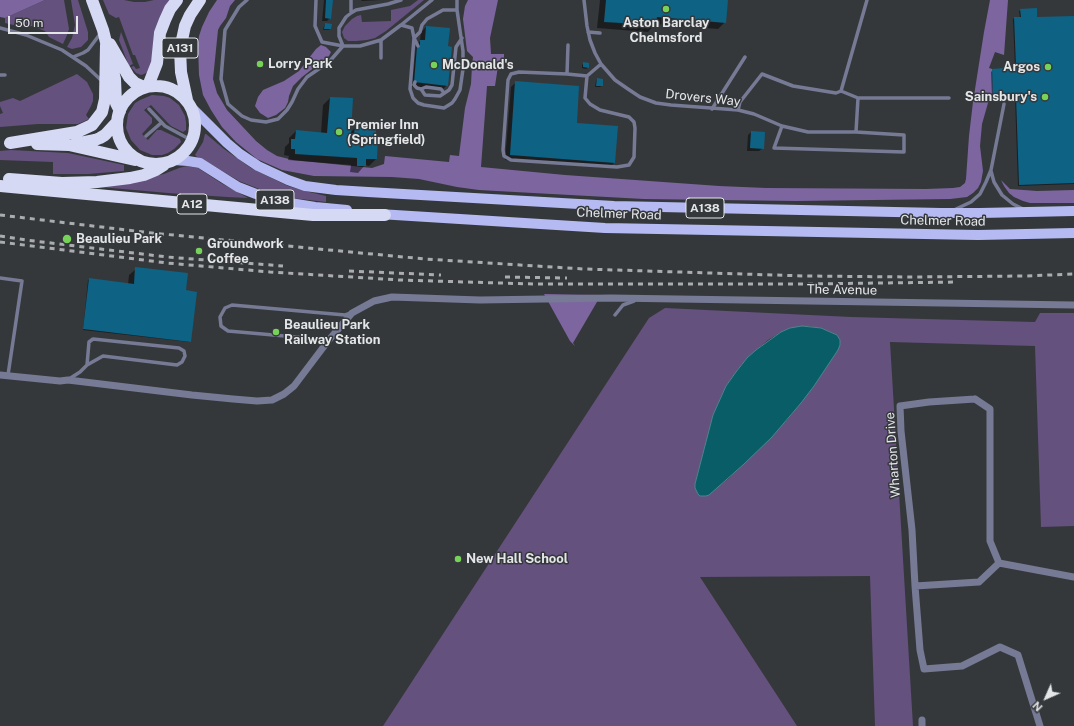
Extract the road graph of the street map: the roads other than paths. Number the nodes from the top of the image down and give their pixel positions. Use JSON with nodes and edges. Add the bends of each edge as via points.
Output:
{"nodes":[{"id":1,"x":92,"y":0,"type":"edge"},
{"id":2,"x":177,"y":0,"type":"edge"},
{"id":3,"x":200,"y":0,"type":"edge"},
{"id":4,"x":247,"y":0,"type":"edge"},
{"id":5,"x":316,"y":0,"type":"edge"},
{"id":6,"x":352,"y":0,"type":"edge"},
{"id":7,"x":400,"y":0,"type":"edge"},
{"id":8,"x":432,"y":0,"type":"edge"},
{"id":9,"x":457,"y":0,"type":"edge"},
{"id":10,"x":584,"y":0,"type":"edge"},
{"id":11,"x":867,"y":0,"type":"edge"},
{"id":12,"x":457,"y":10,"type":"junction"},
{"id":13,"x":351,"y":13,"type":"junction"},
{"id":14,"x":401,"y":25,"type":"junction"},
{"id":15,"x":0,"y":28,"type":"edge"},
{"id":16,"x":103,"y":30,"type":"junction"},
{"id":17,"x":588,"y":32,"type":"junction"},
{"id":18,"x":600,"y":33,"type":"dead end"},
{"id":19,"x":414,"y":38,"type":"junction"},
{"id":20,"x":462,"y":38,"type":"junction"},
{"id":21,"x":381,"y":40,"type":"junction"},
{"id":22,"x":106,"y":45,"type":"junction"},
{"id":23,"x":568,"y":45,"type":"dead end"},
{"id":24,"x":344,"y":46,"type":"junction"},
{"id":25,"x":418,"y":46,"type":"dead end"},
{"id":26,"x":73,"y":57,"type":"junction"},
{"id":27,"x":745,"y":57,"type":"dead end"},
{"id":28,"x":381,"y":58,"type":"dead end"},
{"id":29,"x":601,"y":64,"type":"junction"},
{"id":30,"x":567,"y":74,"type":"junction"},
{"id":31,"x":0,"y":75,"type":"edge"},
{"id":32,"x":5,"y":75,"type":"dead end"},
{"id":33,"x":587,"y":76,"type":"junction"},
{"id":34,"x":415,"y":82,"type":"dead end"},
{"id":35,"x":106,"y":85,"type":"junction"},
{"id":36,"x":146,"y":87,"type":"junction"},
{"id":37,"x":421,"y":90,"type":"junction"},
{"id":38,"x":841,"y":91,"type":"junction"},
{"id":39,"x":444,"y":93,"type":"junction"},
{"id":40,"x":858,"y":98,"type":"junction"},
{"id":41,"x":949,"y":98,"type":"dead end"},
{"id":42,"x":1004,"y":104,"type":"dead end"},
{"id":43,"x":190,"y":105,"type":"junction"},
{"id":44,"x":149,"y":109,"type":"dead end"},
{"id":45,"x":712,"y":109,"type":"junction"},
{"id":46,"x":738,"y":110,"type":"junction"},
{"id":47,"x":118,"y":116,"type":"junction"},
{"id":48,"x":160,"y":123,"type":"junction"},
{"id":49,"x":782,"y":126,"type":"junction"},
{"id":50,"x":856,"y":132,"type":"junction"},
{"id":51,"x":146,"y":136,"type":"dead end"},
{"id":52,"x":191,"y":140,"type":"junction"},
{"id":53,"x":5,"y":143,"type":"edge"},
{"id":54,"x":69,"y":145,"type":"junction"},
{"id":55,"x":138,"y":160,"type":"junction"},
{"id":56,"x":169,"y":162,"type":"junction"},
{"id":57,"x":991,"y":170,"type":"junction"},
{"id":58,"x":0,"y":178,"type":"edge"},
{"id":59,"x":0,"y":186,"type":"edge"},
{"id":60,"x":1074,"y":211,"type":"edge"},
{"id":61,"x":1028,"y":212,"type":"junction"},
{"id":62,"x":941,"y":213,"type":"junction"},
{"id":63,"x":385,"y":215,"type":"junction"},
{"id":64,"x":1074,"y":233,"type":"edge"},
{"id":65,"x":0,"y":278,"type":"edge"},
{"id":66,"x":637,"y":300,"type":"junction"},
{"id":67,"x":1074,"y":305,"type":"edge"},
{"id":68,"x":352,"y":313,"type":"junction"},
{"id":69,"x":616,"y":315,"type":"dead end"},
{"id":70,"x":328,"y":341,"type":"junction"},
{"id":71,"x":87,"y":365,"type":"junction"},
{"id":72,"x":0,"y":375,"type":"edge"},
{"id":73,"x":8,"y":375,"type":"junction"},
{"id":74,"x":68,"y":380,"type":"junction"},
{"id":75,"x":1000,"y":563,"type":"junction"},
{"id":76,"x":1074,"y":577,"type":"edge"},
{"id":77,"x":915,"y":586,"type":"junction"},
{"id":78,"x":1040,"y":726,"type":"edge"}],
"edges":[{"from":1,"to":16,"type":"highway"},
{"from":2,"to":36,"type":"highway","number":"A131","via":[[170,9],[160,33],[157,63]]},
{"from":3,"to":43,"type":"highway","number":"A131","via":[[185,26],[180,49],[181,72]]},
{"from":4,"to":24,"type":"lane","via":[[239,7],[225,30],[220,79],[228,104],[242,116],[266,122],[278,119],[287,110],[307,77],[329,62]]},
{"from":5,"to":24,"type":"lane","via":[[314,26],[322,42]]},
{"from":6,"to":13,"type":"lane"},
{"from":7,"to":13,"type":"lane"},
{"from":8,"to":14,"type":"lane"},
{"from":9,"to":12,"type":"lane"},
{"from":10,"to":17,"type":"lane","name":"Drovers Way"},
{"from":11,"to":38,"type":"lane"},
{"from":12,"to":19,"type":"lane","via":[[443,10],[427,20]]},
{"from":12,"to":20,"type":"lane"},
{"from":13,"to":24,"type":"lane","via":[[339,28],[339,36]]},
{"from":14,"to":19,"type":"lane","via":[[412,28]]},
{"from":14,"to":21,"type":"lane"},
{"from":15,"to":26,"type":"lane","via":[[44,42]]},
{"from":16,"to":22,"type":"highway"},
{"from":16,"to":26,"type":"lane","via":[[88,50]]},
{"from":16,"to":36,"type":"highway","via":[[129,78]]},
{"from":17,"to":18,"type":"lane"},
{"from":17,"to":29,"type":"lane","name":"Drovers Way"},
{"from":19,"to":20,"type":"lane","via":[[410,89],[413,98],[424,105],[444,108],[452,103],[460,90],[463,69]]},
{"from":19,"to":25,"type":"lane"},
{"from":20,"to":39,"type":"lane","via":[[456,47],[452,85]]},
{"from":21,"to":24,"type":"lane","via":[[360,46]]},
{"from":21,"to":28,"type":"lane"},
{"from":22,"to":35,"type":"highway"},
{"from":22,"to":47,"type":"highway","via":[[115,79]]},
{"from":23,"to":30,"type":"lane"},
{"from":26,"to":35,"type":"lane"},
{"from":27,"to":45,"type":"lane"},
{"from":29,"to":33,"type":"lane"},
{"from":29,"to":45,"type":"lane","name":"Drovers Way","via":[[615,80],[640,97],[656,103]]},
{"from":30,"to":33,"type":"lane"},
{"from":30,"to":33,"type":"lane","via":[[511,74],[508,80],[504,156],[511,160],[618,167],[629,165],[634,157],[634,122],[628,117],[600,110],[590,104],[585,98]]},
{"from":31,"to":32,"type":"lane"},
{"from":34,"to":37,"type":"lane","via":[[414,85]]},
{"from":35,"to":53,"type":"highway","via":[[102,112],[92,125],[77,132]]},
{"from":36,"to":43,"type":"highway","via":[[163,87],[178,91]]},
{"from":36,"to":47,"type":"highway","via":[[137,90],[128,98]]},
{"from":37,"to":39,"type":"lane","via":[[441,89]]},
{"from":37,"to":39,"type":"lane","via":[[425,95],[440,96]]},
{"from":38,"to":40,"type":"lane"},
{"from":38,"to":46,"type":"lane","via":[[836,93],[793,86],[762,74],[740,102]]},
{"from":40,"to":41,"type":"lane"},
{"from":40,"to":50,"type":"lane"},
{"from":42,"to":57,"type":"lane"},
{"from":43,"to":52,"type":"highway","via":[[195,124]]},
{"from":43,"to":62,"type":"main road","name":"Chelmer Road","number":"A138","via":[[240,154],[273,174],[305,186],[614,206]]},
{"from":44,"to":48,"type":"lane"},
{"from":45,"to":46,"type":"lane","name":"Drovers Way"},
{"from":46,"to":49,"type":"lane","name":"Drovers Way"},
{"from":47,"to":54,"type":"highway","via":[[105,135],[95,140]]},
{"from":47,"to":55,"type":"highway","via":[[117,131],[122,144],[127,152]]},
{"from":48,"to":51,"type":"lane"},
{"from":48,"to":52,"type":"lane"},
{"from":49,"to":50,"type":"lane","name":"Drovers Way","via":[[808,132]]},
{"from":49,"to":50,"type":"lane","name":"Drovers Way","via":[[774,148],[904,152],[904,135]]},
{"from":52,"to":56,"type":"highway","via":[[186,150]]},
{"from":53,"to":54,"type":"highway"},
{"from":54,"to":55,"type":"highway"},
{"from":55,"to":56,"type":"highway","via":[[154,164]]},
{"from":56,"to":58,"type":"highway","via":[[144,175],[97,182],[62,183]]},
{"from":56,"to":63,"type":"main road","name":"Chelmer Road","number":"A138","via":[[188,161],[200,164],[238,187],[284,202]]},
{"from":57,"to":61,"type":"lane","via":[[994,182],[1002,195]]},
{"from":57,"to":62,"type":"lane","via":[[980,194],[971,202]]},
{"from":59,"to":63,"type":"highway","number":"A12","via":[[313,215]]},
{"from":60,"to":61,"type":"main road","name":"Chelmer Road","number":"A138"},
{"from":61,"to":62,"type":"main road","name":"Chelmer Road","number":"A138"},
{"from":63,"to":64,"type":"main road","name":"Chelmer Road","number":"A138","via":[[605,228],[978,235]]},
{"from":65,"to":73,"type":"lane","via":[[22,281]]},
{"from":66,"to":67,"type":"street","name":"The Avenue"},
{"from":66,"to":68,"type":"street","via":[[392,297],[374,301]]},
{"from":66,"to":69,"type":"lane","name":"The Avenue","via":[[623,305]]},
{"from":68,"to":70,"type":"street"},
{"from":68,"to":70,"type":"lane","via":[[345,315],[232,305],[225,308],[220,317],[221,326],[228,331]]},
{"from":70,"to":74,"type":"street","via":[[294,386],[272,400],[178,394]]},
{"from":71,"to":71,"type":"lane","via":[[89,342],[93,339],[179,348],[184,351],[185,356],[177,365],[103,356]]},
{"from":71,"to":74,"type":"lane"},
{"from":72,"to":73,"type":"street"},
{"from":73,"to":74,"type":"street"},
{"from":75,"to":76,"type":"street"},
{"from":75,"to":77,"type":"street","via":[[979,582]]},
{"from":75,"to":77,"type":"street","name":"Wharton Drive","via":[[990,541],[990,409],[975,399],[900,406]]},
{"from":77,"to":78,"type":"street","via":[[924,669],[962,666],[1000,647],[1018,655]]}]}
